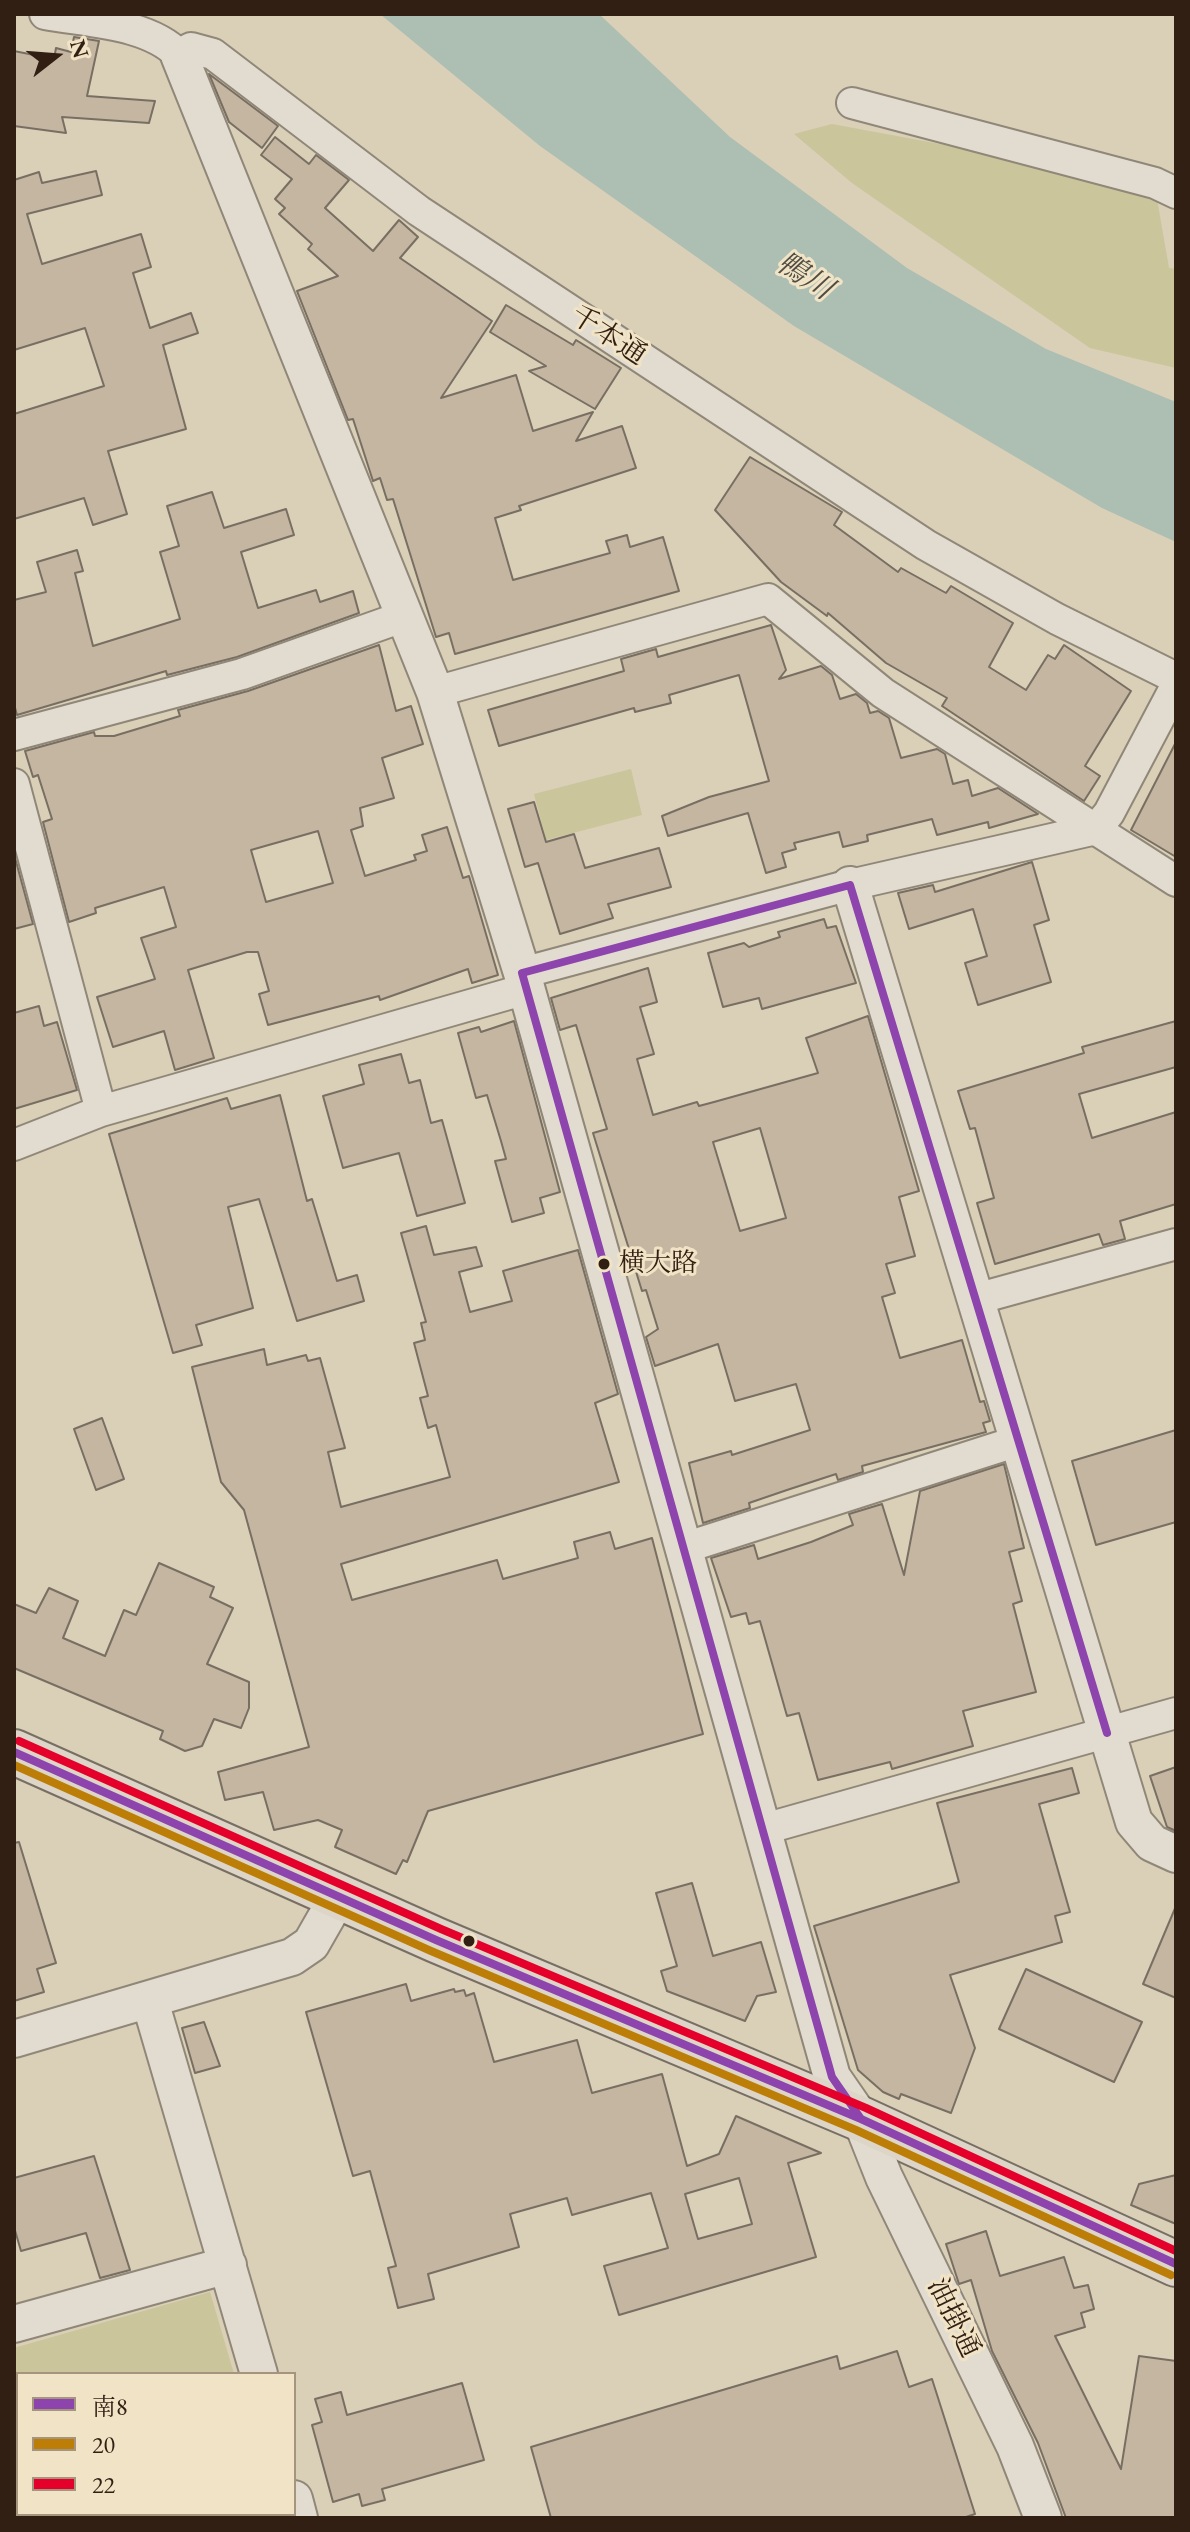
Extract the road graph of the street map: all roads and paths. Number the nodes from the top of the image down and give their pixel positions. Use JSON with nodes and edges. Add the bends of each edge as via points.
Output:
{"nodes":[{"id":1,"x":45,"y":14,"type":"edge"},
{"id":2,"x":179,"y":55,"type":"junction"},
{"id":3,"x":852,"y":103,"type":"dead end"},
{"id":4,"x":1176,"y":193,"type":"edge"},
{"id":5,"x":405,"y":616,"type":"junction"},
{"id":6,"x":1176,"y":678,"type":"edge"},
{"id":7,"x":1176,"y":686,"type":"edge"},
{"id":8,"x":435,"y":692,"type":"junction"},
{"id":9,"x":14,"y":735,"type":"edge"},
{"id":10,"x":14,"y":784,"type":"edge"},
{"id":11,"x":1096,"y":829,"type":"junction"},
{"id":12,"x":1175,"y":884,"type":"edge"},
{"id":13,"x":850,"y":885,"type":"junction"},
{"id":14,"x":524,"y":981,"type":"junction"},
{"id":15,"x":101,"y":1111,"type":"junction"},
{"id":16,"x":14,"y":1145,"type":"edge"},
{"id":17,"x":1176,"y":1244,"type":"edge"},
{"id":18,"x":976,"y":1299,"type":"junction"},
{"id":19,"x":1018,"y":1441,"type":"junction"},
{"id":20,"x":684,"y":1548,"type":"junction"},
{"id":21,"x":1176,"y":1713,"type":"edge"},
{"id":22,"x":1107,"y":1733,"type":"junction"},
{"id":23,"x":14,"y":1752,"type":"edge"},
{"id":24,"x":764,"y":1829,"type":"junction"},
{"id":25,"x":1176,"y":1854,"type":"edge"},
{"id":26,"x":339,"y":1895,"type":"junction"},
{"id":27,"x":150,"y":2001,"type":"junction"},
{"id":28,"x":14,"y":2039,"type":"edge"},
{"id":29,"x":861,"y":2119,"type":"junction"},
{"id":30,"x":1176,"y":2264,"type":"edge"},
{"id":31,"x":228,"y":2265,"type":"junction"},
{"id":32,"x":14,"y":2324,"type":"edge"},
{"id":33,"x":258,"y":2372,"type":"edge"},
{"id":34,"x":1043,"y":2518,"type":"edge"}],
"edges":[{"from":1,"to":2,"type":"street","name":"千本通","via":[[130,30],[166,42]]},
{"from":2,"to":5,"type":"street","name":"油掛通"},
{"from":2,"to":6,"type":"street","name":"千本通","via":[[191,48],[213,54],[419,211],[926,545]]},
{"from":3,"to":4,"type":"street","via":[[1155,183]]},
{"from":5,"to":8,"type":"street","name":"油掛通"},
{"from":5,"to":9,"type":"street","via":[[242,674]]},
{"from":7,"to":11,"type":"street"},
{"from":8,"to":11,"type":"street","via":[[768,599],[883,693]]},
{"from":8,"to":14,"type":"street","name":"油掛通"},
{"from":10,"to":15,"type":"street"},
{"from":11,"to":12,"type":"street"},
{"from":11,"to":13,"type":"street"},
{"from":13,"to":14,"type":"street"},
{"from":13,"to":18,"type":"street"},
{"from":14,"to":15,"type":"street"},
{"from":14,"to":20,"type":"street","name":"油掛通"},
{"from":15,"to":16,"type":"street"},
{"from":17,"to":18,"type":"street"},
{"from":18,"to":19,"type":"street"},
{"from":19,"to":20,"type":"street"},
{"from":19,"to":22,"type":"street"},
{"from":20,"to":24,"type":"street","name":"油掛通"},
{"from":21,"to":22,"type":"street"},
{"from":22,"to":24,"type":"street"},
{"from":22,"to":25,"type":"street","via":[[1134,1822],[1152,1843]]},
{"from":23,"to":26,"type":"main road"},
{"from":24,"to":29,"type":"street","name":"油掛通","via":[[832,2077]]},
{"from":26,"to":27,"type":"street","via":[[311,1944],[292,1957]]},
{"from":26,"to":29,"type":"main road"},
{"from":27,"to":28,"type":"street"},
{"from":27,"to":31,"type":"street"},
{"from":29,"to":30,"type":"main road"},
{"from":29,"to":34,"type":"street","name":"油掛通","via":[[1015,2446]]},
{"from":31,"to":32,"type":"street"},
{"from":31,"to":33,"type":"street"}]}
